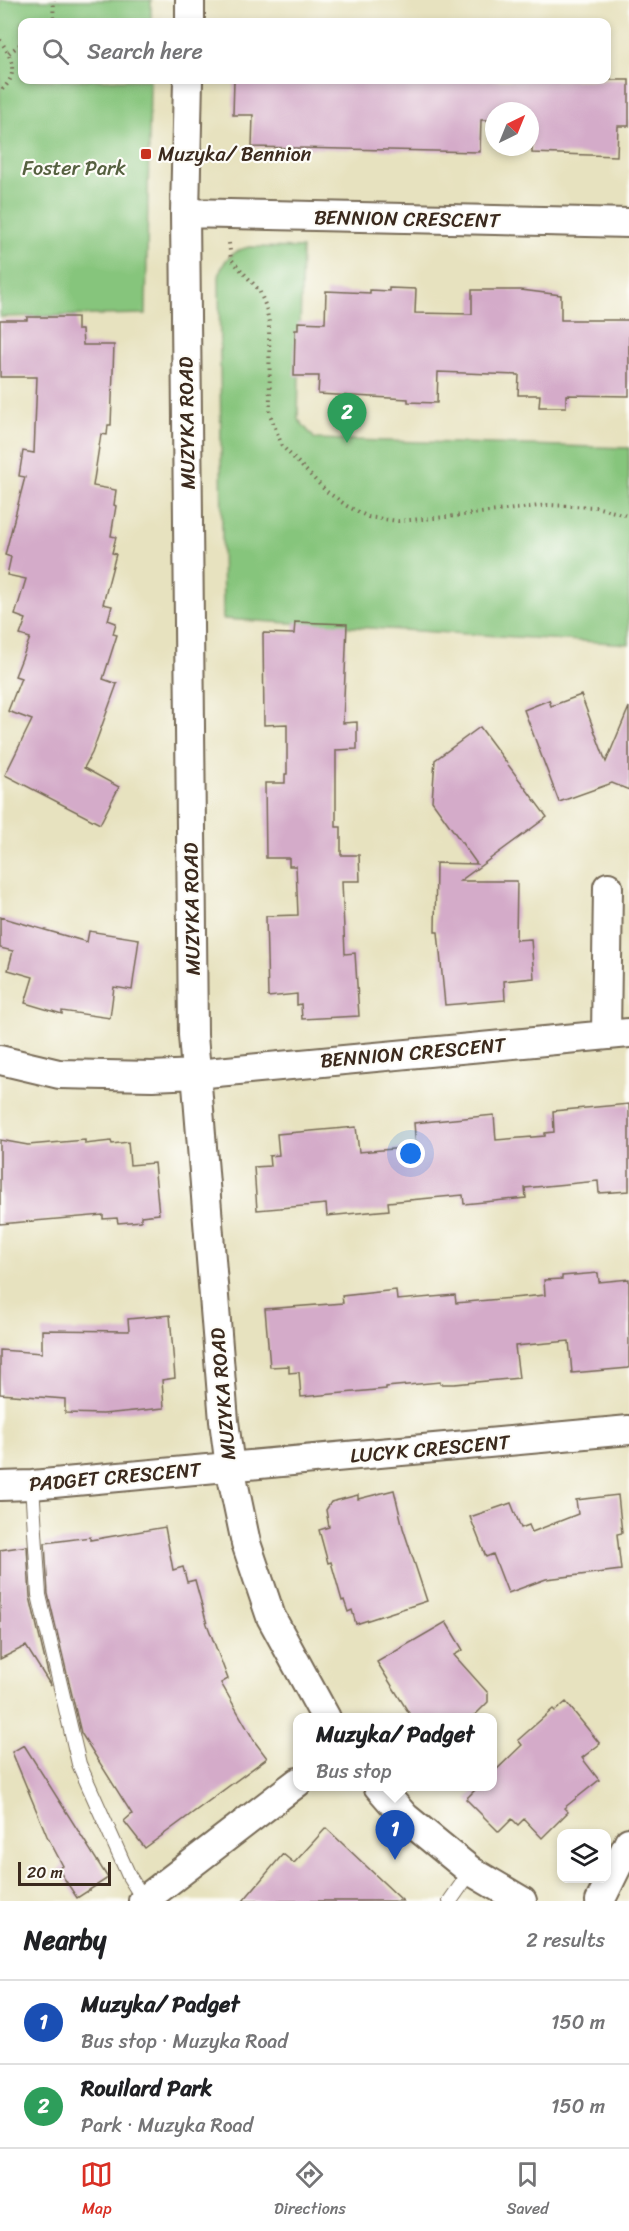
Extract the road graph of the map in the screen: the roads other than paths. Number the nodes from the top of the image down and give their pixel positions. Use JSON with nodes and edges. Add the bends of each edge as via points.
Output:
{"nodes":[{"id":1,"x":190,"y":0,"type":"edge"},
{"id":2,"x":190,"y":18,"type":"edge"},
{"id":3,"x":188,"y":84,"type":"edge"},
{"id":4,"x":184,"y":213,"type":"junction"},
{"id":5,"x":629,"y":223,"type":"edge"},
{"id":6,"x":608,"y":887,"type":"dead end"},
{"id":7,"x":618,"y":1034,"type":"edge"},
{"id":8,"x":0,"y":1060,"type":"edge"},
{"id":9,"x":196,"y":1074,"type":"junction"},
{"id":10,"x":629,"y":1430,"type":"edge"},
{"id":11,"x":230,"y":1467,"type":"junction"},
{"id":12,"x":32,"y":1485,"type":"junction"},
{"id":13,"x":0,"y":1486,"type":"edge"},
{"id":14,"x":323,"y":1713,"type":"edge"},
{"id":15,"x":293,"y":1785,"type":"edge"},
{"id":16,"x":382,"y":1791,"type":"edge"},
{"id":17,"x":629,"y":1842,"type":"edge"},
{"id":18,"x":471,"y":1871,"type":"junction"},
{"id":19,"x":144,"y":1900,"type":"edge"},
{"id":20,"x":450,"y":1901,"type":"edge"},
{"id":21,"x":522,"y":1901,"type":"edge"},
{"id":22,"x":600,"y":1901,"type":"edge"}],
"edges":[{"from":1,"to":2,"type":"street"},
{"from":3,"to":4,"type":"street","name":"MUZYKA ROAD"},
{"from":4,"to":5,"type":"street","name":"BENNION CRESCENT"},
{"from":4,"to":9,"type":"street","name":"MUZYKA ROAD"},
{"from":6,"to":7,"type":"street"},
{"from":7,"to":9,"type":"street","name":"BENNION CRESCENT"},
{"from":8,"to":9,"type":"street","name":"BENNION CRESCENT","via":[[59,1074]]},
{"from":9,"to":11,"type":"street","name":"MUZYKA ROAD"},
{"from":10,"to":11,"type":"street","name":"LUCYK CRESCENT"},
{"from":11,"to":12,"type":"street","name":"PADGET CRESCENT"},
{"from":11,"to":14,"type":"street","name":"MUZYKA ROAD","via":[[246,1543],[271,1617]]},
{"from":12,"to":13,"type":"street","name":"PADGET CRESCENT"},
{"from":12,"to":19,"type":"lane","via":[[39,1595],[79,1764],[129,1876]]},
{"from":15,"to":19,"type":"street"},
{"from":16,"to":18,"type":"street","via":[[405,1817]]},
{"from":17,"to":22,"type":"street"},
{"from":18,"to":20,"type":"lane"},
{"from":18,"to":21,"type":"street"}]}
